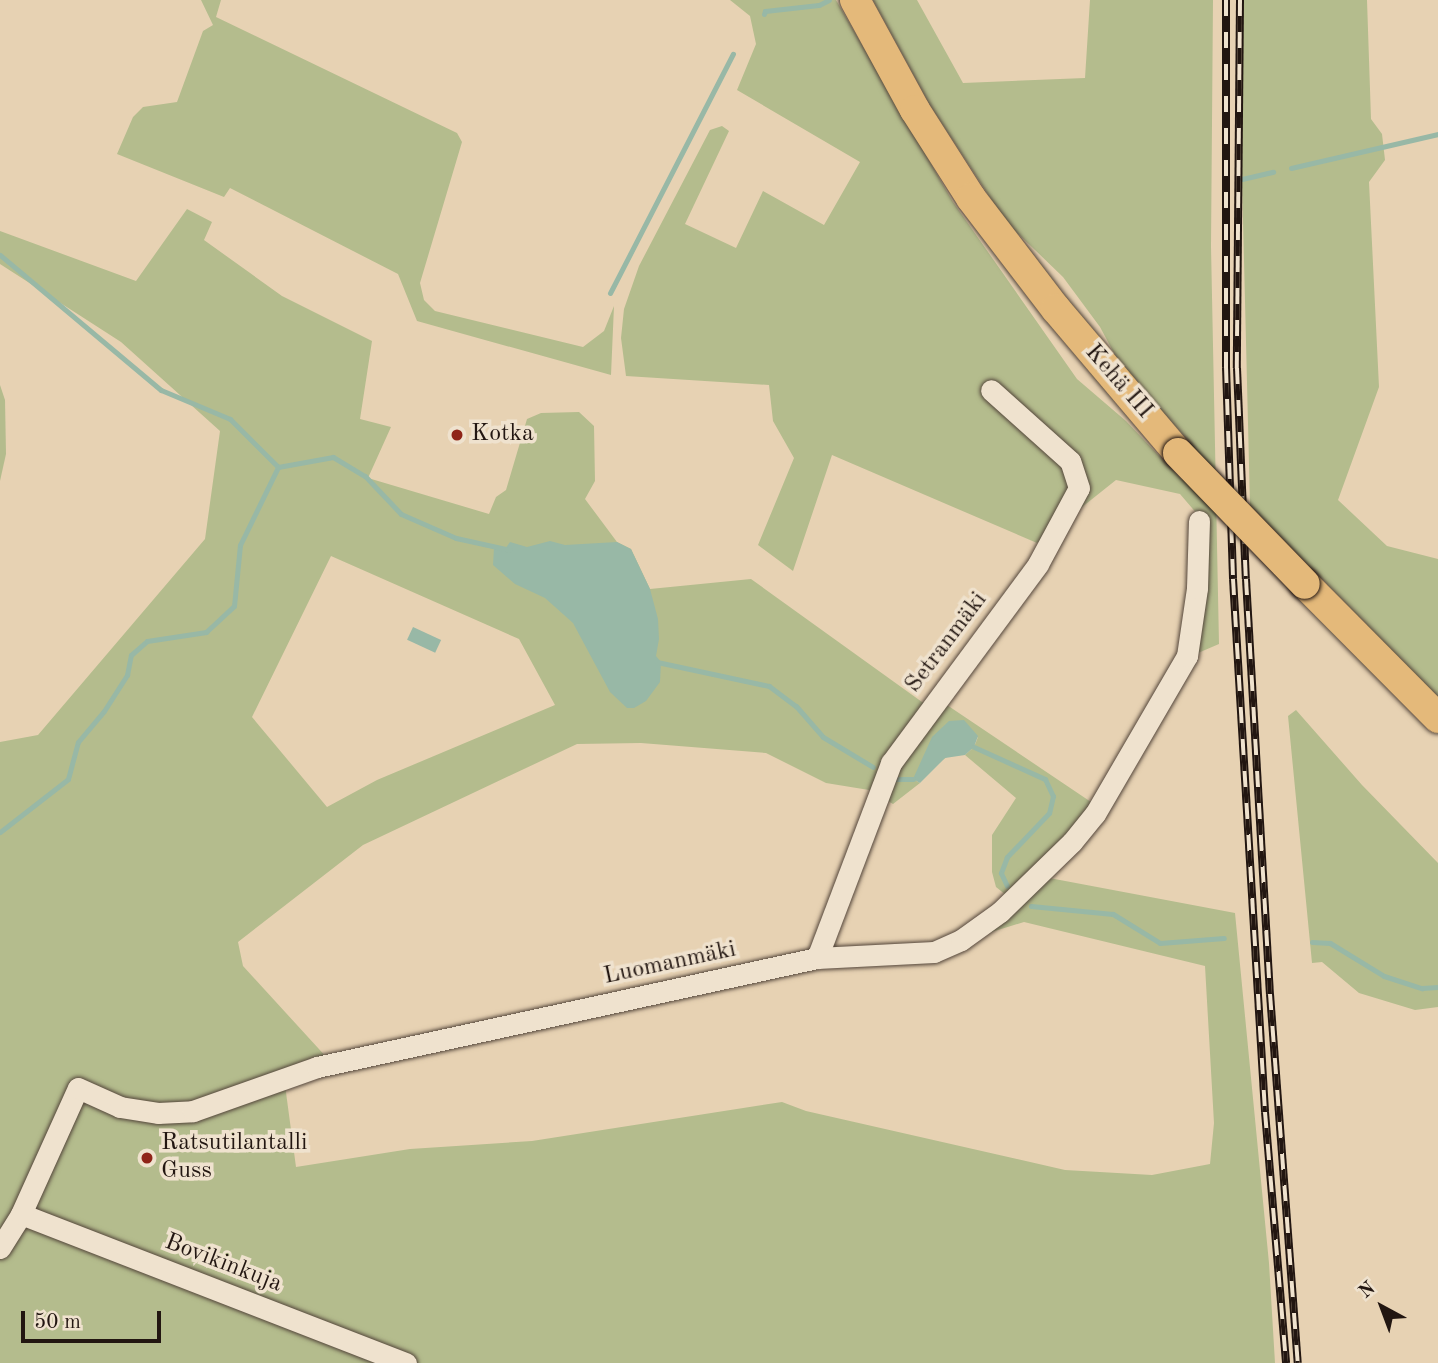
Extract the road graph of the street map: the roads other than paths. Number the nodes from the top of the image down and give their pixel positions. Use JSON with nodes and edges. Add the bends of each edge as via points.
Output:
{"nodes":[{"id":1,"x":855,"y":0,"type":"edge"},
{"id":2,"x":991,"y":390,"type":"dead end"},
{"id":3,"x":1199,"y":521,"type":"dead end"},
{"id":4,"x":1438,"y":718,"type":"edge"},
{"id":5,"x":817,"y":958,"type":"junction"},
{"id":6,"x":21,"y":1214,"type":"junction"},
{"id":7,"x":0,"y":1248,"type":"edge"},
{"id":8,"x":406,"y":1363,"type":"edge"}],
"edges":[{"from":1,"to":4,"type":"highway","name":"Kehä III","bridge":true,"via":[[915,110],[971,198],[1056,309],[1178,453]]},
{"from":2,"to":5,"type":"street","name":"Setranmäki","via":[[1070,461],[1079,488],[1038,564],[891,762]]},
{"from":3,"to":5,"type":"street","name":"Luomanmäki","via":[[1197,588],[1187,656],[1096,814],[1072,842],[1000,912],[961,940],[934,952]]},
{"from":5,"to":6,"type":"street","name":"Luomanmäki","via":[[317,1067],[193,1111],[158,1113],[120,1107],[78,1088]]},
{"from":6,"to":7,"type":"street","name":"Luomanmäki"},
{"from":6,"to":8,"type":"street","name":"Bovikinkuja"}]}
